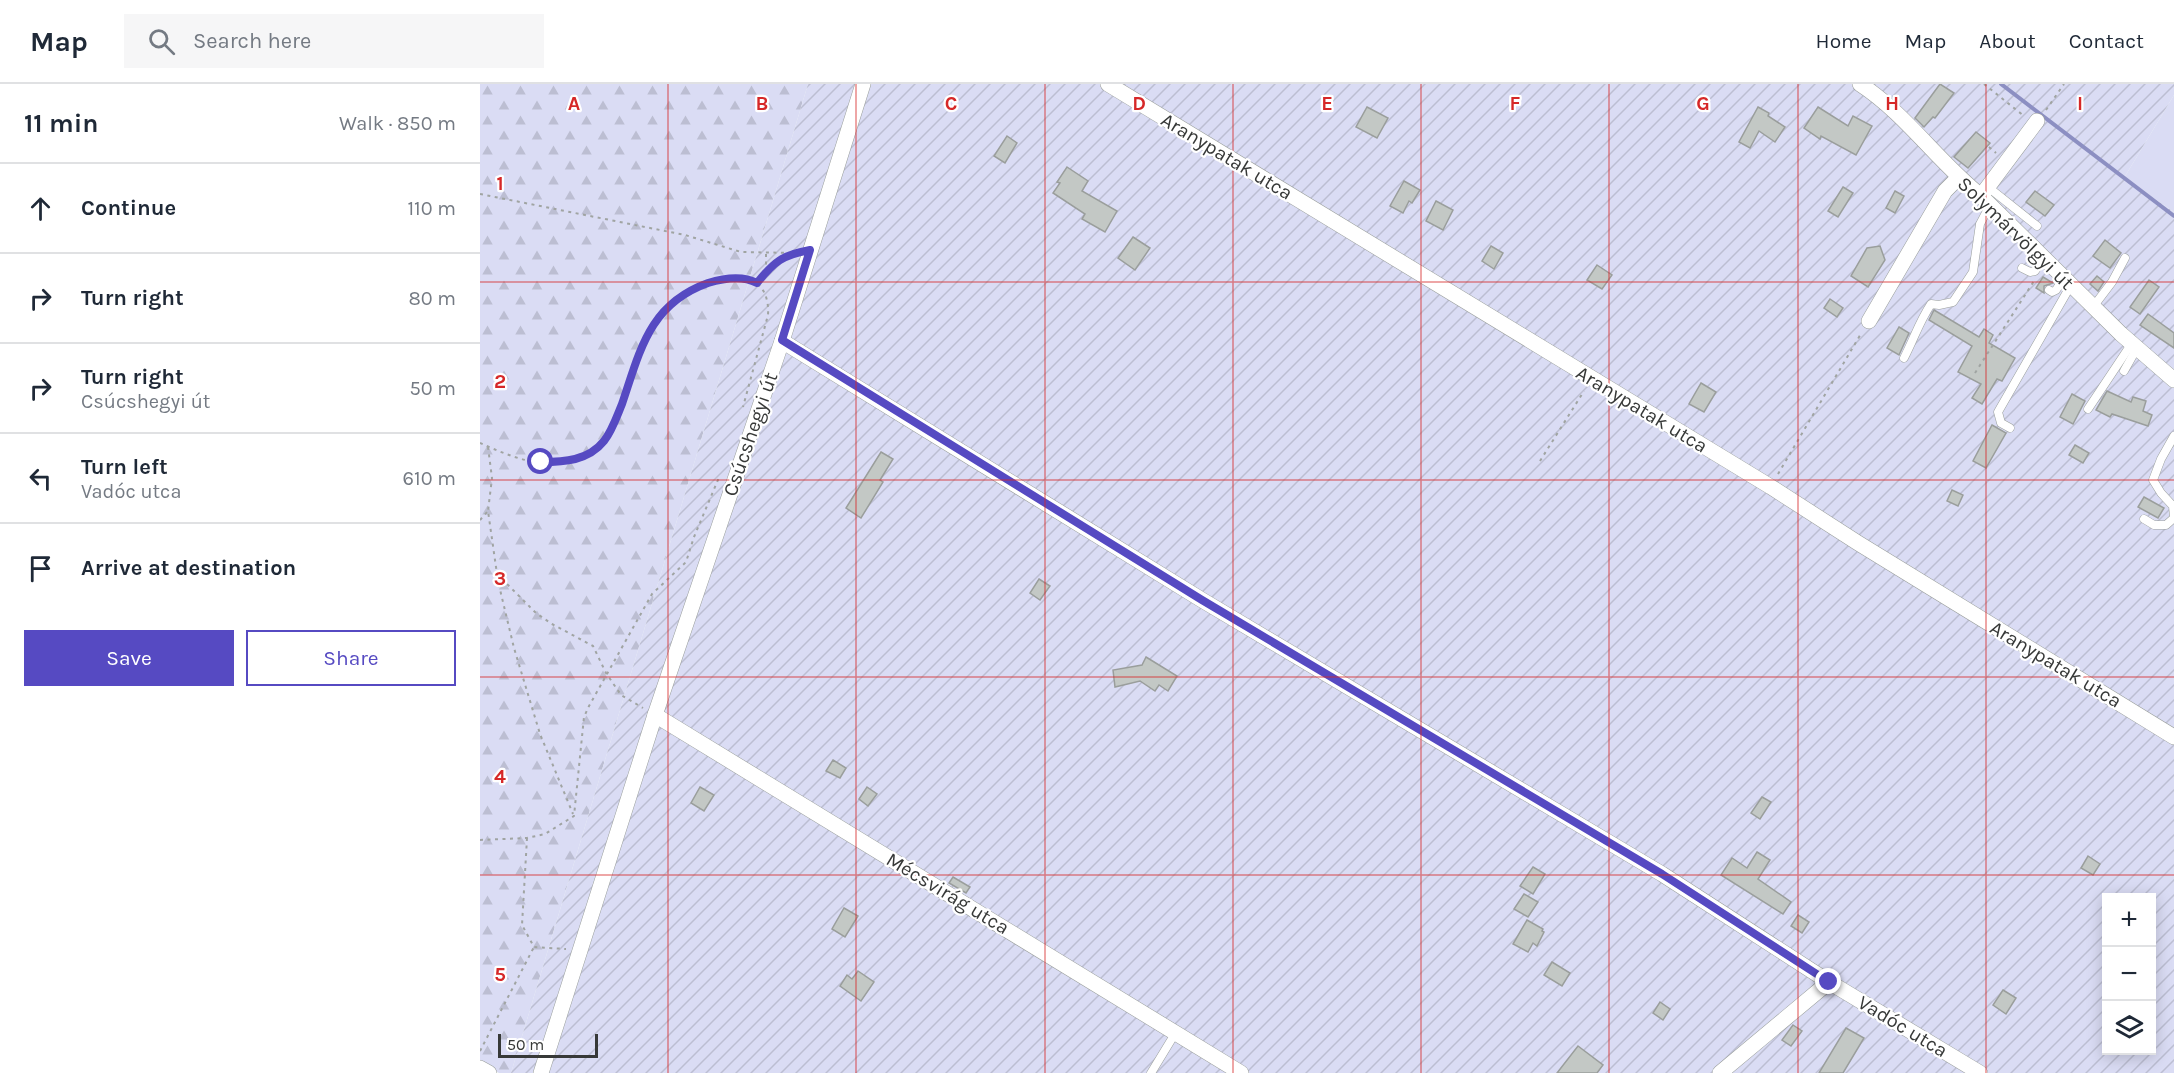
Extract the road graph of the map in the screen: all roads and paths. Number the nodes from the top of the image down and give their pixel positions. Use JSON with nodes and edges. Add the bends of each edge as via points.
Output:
{"nodes":[{"id":1,"x":863,"y":84,"type":"edge"},
{"id":2,"x":1108,"y":84,"type":"edge"},
{"id":3,"x":1860,"y":84,"type":"edge"},
{"id":4,"x":1984,"y":84,"type":"edge"},
{"id":5,"x":2064,"y":84,"type":"edge"},
{"id":6,"x":2048,"y":108,"type":"dead end"},
{"id":7,"x":2036,"y":123,"type":"joint"},
{"id":8,"x":1958,"y":178,"type":"junction"},
{"id":9,"x":480,"y":194,"type":"edge"},
{"id":10,"x":1986,"y":196,"type":"junction"},
{"id":11,"x":2037,"y":226,"type":"dead end"},
{"id":12,"x":810,"y":250,"type":"junction"},
{"id":13,"x":766,"y":253,"type":"junction"},
{"id":14,"x":789,"y":254,"type":"junction"},
{"id":15,"x":2043,"y":257,"type":"junction"},
{"id":16,"x":2125,"y":258,"type":"dead end"},
{"id":17,"x":2022,"y":268,"type":"dead end"},
{"id":18,"x":2035,"y":271,"type":"junction"},
{"id":19,"x":766,"y":273,"type":"junction"},
{"id":20,"x":2068,"y":282,"type":"junction"},
{"id":21,"x":757,"y":283,"type":"junction"},
{"id":22,"x":2049,"y":290,"type":"dead end"},
{"id":23,"x":2093,"y":307,"type":"junction"},
{"id":24,"x":1869,"y":321,"type":"joint"},
{"id":25,"x":782,"y":340,"type":"junction"},
{"id":26,"x":2134,"y":346,"type":"junction"},
{"id":27,"x":1904,"y":358,"type":"dead end"},
{"id":28,"x":2124,"y":371,"type":"dead end"},
{"id":29,"x":1975,"y":374,"type":"dead end"},
{"id":30,"x":1592,"y":378,"type":"junction"},
{"id":31,"x":2174,"y":380,"type":"edge"},
{"id":32,"x":2088,"y":409,"type":"dead end"},
{"id":33,"x":742,"y":411,"type":"dead end"},
{"id":34,"x":2010,"y":428,"type":"dead end"},
{"id":35,"x":2174,"y":436,"type":"edge"},
{"id":36,"x":480,"y":443,"type":"edge"},
{"id":37,"x":488,"y":447,"type":"junction"},
{"id":38,"x":1540,"y":461,"type":"dead end"},
{"id":39,"x":1783,"y":466,"type":"dead end"},
{"id":40,"x":722,"y":472,"type":"dead end"},
{"id":41,"x":488,"y":511,"type":"junction"},
{"id":42,"x":2174,"y":517,"type":"edge"},
{"id":43,"x":2144,"y":519,"type":"dead end"},
{"id":44,"x":480,"y":520,"type":"edge"},
{"id":45,"x":497,"y":574,"type":"junction"},
{"id":46,"x":606,"y":673,"type":"junction"},
{"id":47,"x":656,"y":715,"type":"junction"},
{"id":48,"x":2174,"y":736,"type":"edge"},
{"id":49,"x":574,"y":816,"type":"junction"},
{"id":50,"x":527,"y":837,"type":"junction"},
{"id":51,"x":480,"y":840,"type":"edge"},
{"id":52,"x":534,"y":947,"type":"junction"},
{"id":53,"x":580,"y":949,"type":"junction"},
{"id":54,"x":1829,"y":982,"type":"junction"},
{"id":55,"x":1176,"y":1032,"type":"junction"},
{"id":56,"x":480,"y":1051,"type":"edge"},
{"id":57,"x":480,"y":1068,"type":"edge"},
{"id":58,"x":489,"y":1073,"type":"edge"},
{"id":59,"x":541,"y":1073,"type":"edge"},
{"id":60,"x":1151,"y":1073,"type":"edge"},
{"id":61,"x":1241,"y":1073,"type":"edge"},
{"id":62,"x":1720,"y":1073,"type":"edge"},
{"id":63,"x":1980,"y":1073,"type":"edge"}],
"edges":[{"from":1,"to":12,"type":"street","name":"Csúcshegyi út"},
{"from":2,"to":30,"type":"street","name":"Aranypatak utca"},
{"from":3,"to":8,"type":"street","name":"Solymárvölgyi út","via":[[1881,98]]},
{"from":4,"to":7,"type":"path"},
{"from":5,"to":6,"type":"path"},
{"from":7,"to":10,"type":"street"},
{"from":8,"to":10,"type":"street","name":"Solymárvölgyi út"},
{"from":8,"to":24,"type":"street","via":[[1945,191]]},
{"from":9,"to":13,"type":"path","via":[[685,235],[741,252]]},
{"from":10,"to":11,"type":"lane"},
{"from":10,"to":15,"type":"street","name":"Solymárvölgyi út"},
{"from":10,"to":27,"type":"lane","via":[[1973,272],[1953,302],[1931,304],[1918,323]]},
{"from":12,"to":14,"type":"path"},
{"from":12,"to":25,"type":"street","name":"Csúcshegyi út"},
{"from":13,"to":14,"type":"path"},
{"from":13,"to":19,"type":"path"},
{"from":14,"to":19,"type":"path"},
{"from":15,"to":18,"type":"lane"},
{"from":15,"to":20,"type":"street","name":"Solymárvölgyi út"},
{"from":16,"to":23,"type":"lane"},
{"from":17,"to":18,"type":"lane"},
{"from":18,"to":29,"type":"path","via":[[2037,276]]},
{"from":19,"to":21,"type":"path"},
{"from":20,"to":22,"type":"lane","via":[[2052,292]]},
{"from":20,"to":23,"type":"street","name":"Solymárvölgyi út"},
{"from":20,"to":34,"type":"lane","via":[[1998,411],[2001,423]]},
{"from":21,"to":33,"type":"path","via":[[767,298],[768,315]]},
{"from":21,"to":37,"type":"path","via":[[738,278],[712,282],[687,292],[666,309],[645,336],[604,441],[585,456],[572,461],[541,462],[519,459]]},
{"from":23,"to":26,"type":"street","name":"Solymárvölgyi út"},
{"from":24,"to":39,"type":"path"},
{"from":25,"to":47,"type":"street","name":"Csúcshegyi út"},
{"from":25,"to":54,"type":"street","name":"Vadóc utca","via":[[1202,600],[1662,874]]},
{"from":26,"to":28,"type":"lane"},
{"from":26,"to":31,"type":"street","name":"Solymárvölgyi út"},
{"from":26,"to":32,"type":"lane"},
{"from":30,"to":38,"type":"path"},
{"from":30,"to":48,"type":"street","name":"Aranypatak utca"},
{"from":35,"to":42,"type":"lane","via":[[2153,480],[2173,506]]},
{"from":36,"to":37,"type":"path"},
{"from":37,"to":41,"type":"path","via":[[492,477]]},
{"from":40,"to":46,"type":"path","via":[[686,562],[652,594]]},
{"from":41,"to":44,"type":"path"},
{"from":41,"to":45,"type":"path"},
{"from":42,"to":43,"type":"lane","via":[[2166,525],[2154,525]]},
{"from":45,"to":46,"type":"path","via":[[536,614],[593,646]]},
{"from":45,"to":49,"type":"path","via":[[540,734]]},
{"from":46,"to":47,"type":"path","via":[[621,695]]},
{"from":46,"to":49,"type":"path","via":[[584,717]]},
{"from":47,"to":53,"type":"street","name":"Csúcshegyi út"},
{"from":47,"to":55,"type":"street","name":"Mécsvirág utca"},
{"from":49,"to":50,"type":"path","via":[[545,834]]},
{"from":50,"to":51,"type":"path"},
{"from":50,"to":52,"type":"path","via":[[522,925]]},
{"from":52,"to":53,"type":"path"},
{"from":52,"to":56,"type":"path"},
{"from":53,"to":59,"type":"street","name":"Csúcshegyi út"},
{"from":54,"to":62,"type":"street"},
{"from":54,"to":63,"type":"street","name":"Vadóc utca"},
{"from":55,"to":60,"type":"lane"},
{"from":55,"to":61,"type":"street","name":"Mécsvirág utca"},
{"from":57,"to":58,"type":"street"}]}
